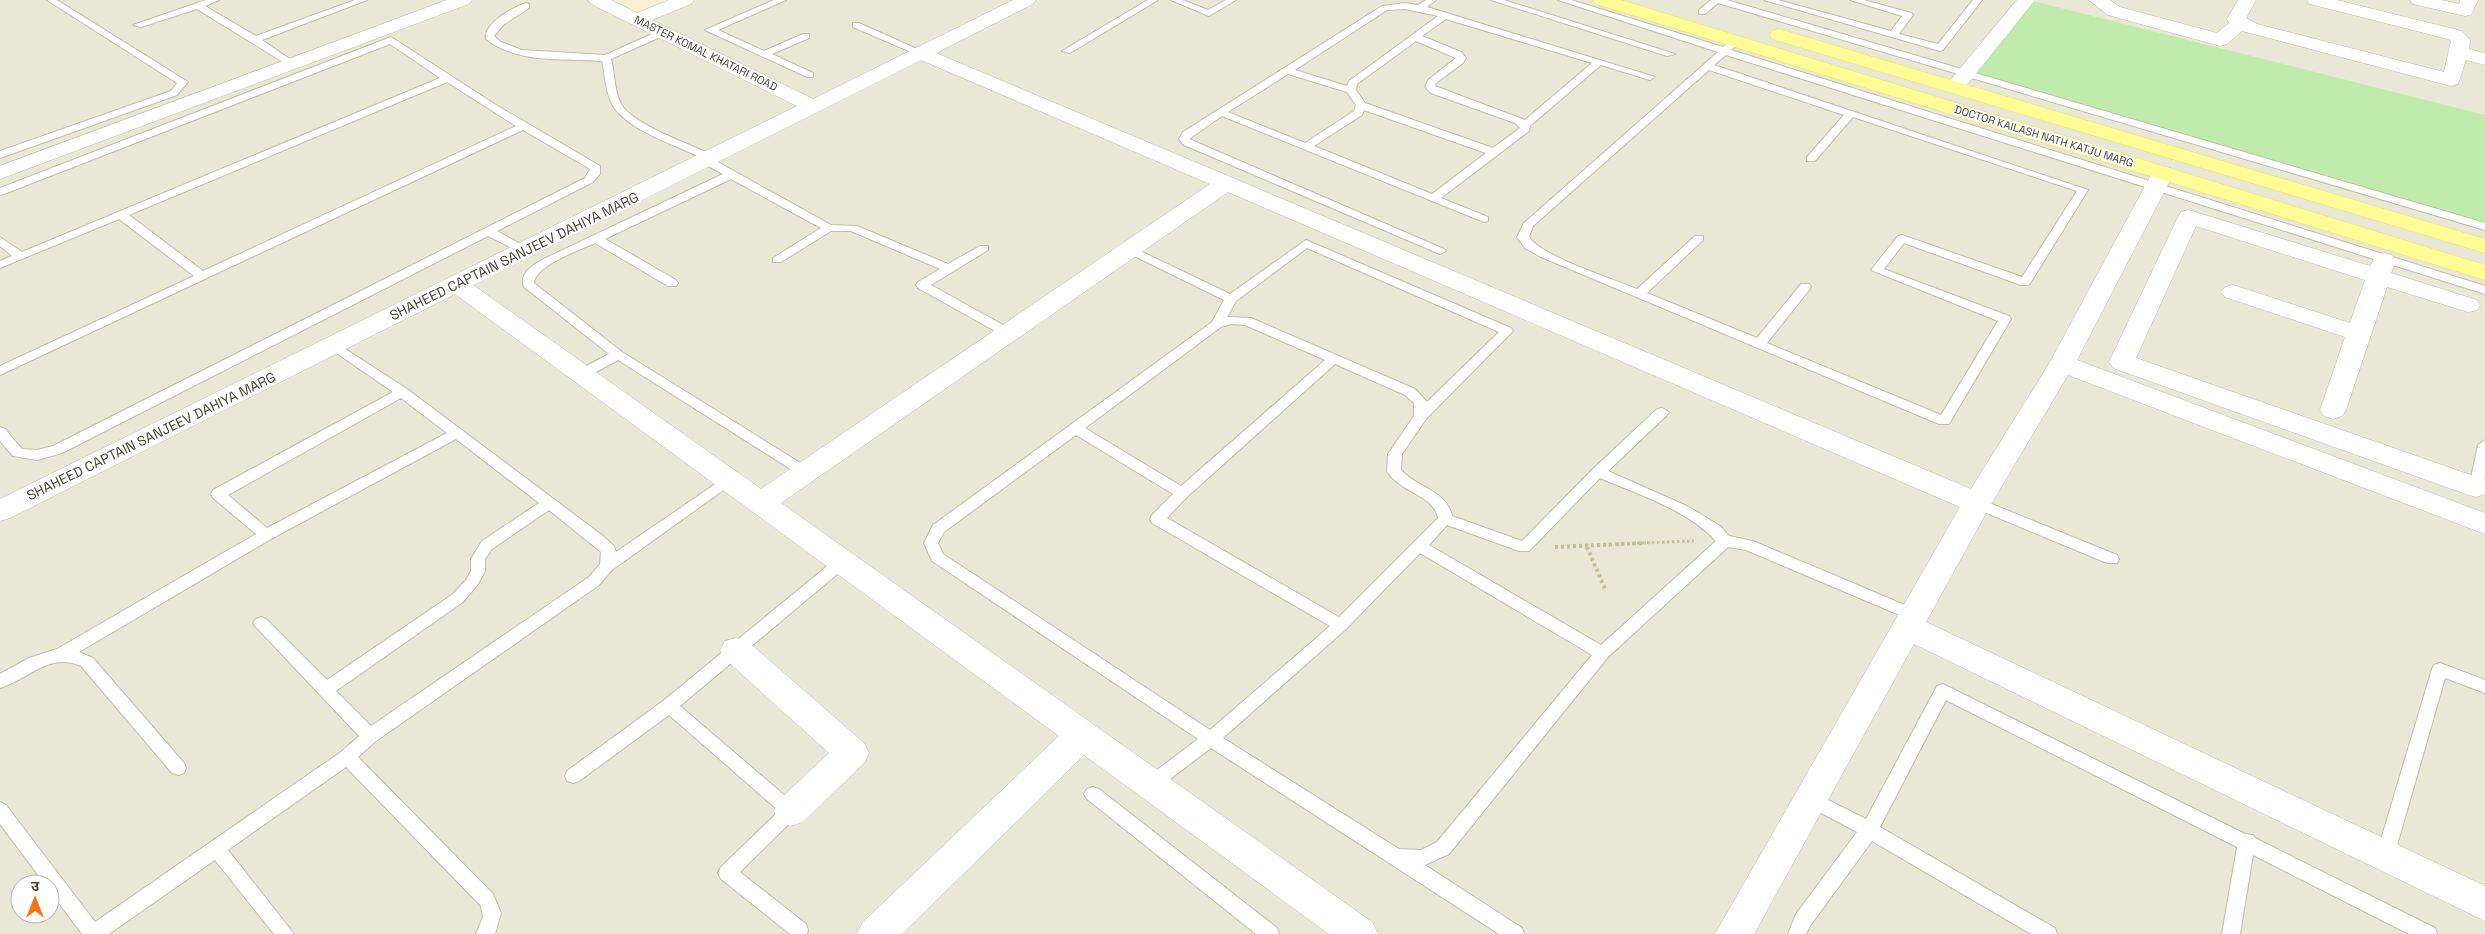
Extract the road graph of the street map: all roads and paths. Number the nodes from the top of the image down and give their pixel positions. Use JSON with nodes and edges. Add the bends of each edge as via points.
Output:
{"nodes":[{"id":1,"x":52,"y":0,"type":"edge"},
{"id":2,"x":214,"y":0,"type":"edge"},
{"id":3,"x":363,"y":0,"type":"edge"},
{"id":4,"x":463,"y":0,"type":"edge"},
{"id":5,"x":510,"y":0,"type":"edge"},
{"id":6,"x":597,"y":0,"type":"edge"},
{"id":7,"x":685,"y":0,"type":"edge"},
{"id":8,"x":782,"y":0,"type":"edge"},
{"id":9,"x":1028,"y":0,"type":"edge"},
{"id":10,"x":1154,"y":0,"type":"edge"},
{"id":11,"x":1175,"y":0,"type":"edge"},
{"id":12,"x":1232,"y":0,"type":"edge"},
{"id":13,"x":1432,"y":0,"type":"edge"},
{"id":14,"x":1495,"y":0,"type":"edge"},
{"id":15,"x":1562,"y":0,"type":"edge"},
{"id":16,"x":1602,"y":0,"type":"edge"},
{"id":17,"x":1662,"y":0,"type":"edge"},
{"id":18,"x":1768,"y":0,"type":"edge"},
{"id":19,"x":1854,"y":0,"type":"edge"},
{"id":20,"x":1978,"y":0,"type":"edge"},
{"id":21,"x":2026,"y":0,"type":"edge"},
{"id":22,"x":2247,"y":0,"type":"edge"},
{"id":23,"x":2316,"y":0,"type":"edge"},
{"id":24,"x":2419,"y":0,"type":"edge"},
{"id":25,"x":2469,"y":0,"type":"edge"},
{"id":26,"x":2104,"y":2,"type":"edge"},
{"id":27,"x":1712,"y":4,"type":"edge"},
{"id":28,"x":197,"y":6,"type":"junction"},
{"id":29,"x":1420,"y":8,"type":"junction"},
{"id":30,"x":1444,"y":16,"type":"junction"},
{"id":31,"x":638,"y":19,"type":"junction"},
{"id":32,"x":2240,"y":24,"type":"junction"},
{"id":33,"x":138,"y":25,"type":"dead end"},
{"id":34,"x":856,"y":25,"type":"dead end"},
{"id":35,"x":664,"y":32,"type":"junction"},
{"id":36,"x":1893,"y":35,"type":"junction"},
{"id":37,"x":806,"y":36,"type":"dead end"},
{"id":38,"x":2362,"y":37,"type":"dead end"},
{"id":39,"x":1415,"y":38,"type":"junction"},
{"id":40,"x":255,"y":39,"type":"junction"},
{"id":41,"x":1729,"y":47,"type":"junction"},
{"id":42,"x":1067,"y":51,"type":"dead end"},
{"id":43,"x":2460,"y":52,"type":"junction"},
{"id":44,"x":921,"y":53,"type":"junction"},
{"id":45,"x":765,"y":54,"type":"junction"},
{"id":46,"x":1670,"y":54,"type":"dead end"},
{"id":47,"x":2355,"y":55,"type":"junction"},
{"id":48,"x":606,"y":58,"type":"junction"},
{"id":49,"x":2485,"y":59,"type":"edge"},
{"id":50,"x":1599,"y":62,"type":"junction"},
{"id":51,"x":291,"y":64,"type":"junction"},
{"id":52,"x":1707,"y":66,"type":"junction"},
{"id":53,"x":1289,"y":71,"type":"junction"},
{"id":54,"x":810,"y":75,"type":"dead end"},
{"id":55,"x":1650,"y":77,"type":"dead end"},
{"id":56,"x":446,"y":79,"type":"junction"},
{"id":57,"x":1960,"y":80,"type":"junction"},
{"id":58,"x":1351,"y":90,"type":"junction"},
{"id":59,"x":1361,"y":105,"type":"junction"},
{"id":60,"x":814,"y":107,"type":"junction"},
{"id":61,"x":1222,"y":113,"type":"junction"},
{"id":62,"x":1851,"y":113,"type":"junction"},
{"id":63,"x":1525,"y":125,"type":"junction"},
{"id":64,"x":522,"y":127,"type":"junction"},
{"id":65,"x":1306,"y":148,"type":"junction"},
{"id":66,"x":1494,"y":152,"type":"junction"},
{"id":67,"x":0,"y":155,"type":"edge"},
{"id":68,"x":708,"y":159,"type":"junction"},
{"id":69,"x":1810,"y":160,"type":"dead end"},
{"id":70,"x":0,"y":173,"type":"edge"},
{"id":71,"x":731,"y":175,"type":"junction"},
{"id":72,"x":2159,"y":181,"type":"junction"},
{"id":73,"x":1227,"y":183,"type":"junction"},
{"id":74,"x":0,"y":192,"type":"edge"},
{"id":75,"x":1433,"y":198,"type":"junction"},
{"id":76,"x":121,"y":215,"type":"junction"},
{"id":77,"x":1484,"y":219,"type":"dead end"},
{"id":78,"x":828,"y":228,"type":"junction"},
{"id":79,"x":2485,"y":228,"type":"edge"},
{"id":80,"x":488,"y":231,"type":"junction"},
{"id":81,"x":1699,"y":238,"type":"dead end"},
{"id":82,"x":597,"y":239,"type":"junction"},
{"id":83,"x":0,"y":240,"type":"edge"},
{"id":84,"x":2485,"y":246,"type":"edge"},
{"id":85,"x":984,"y":248,"type":"dead end"},
{"id":86,"x":524,"y":250,"type":"junction"},
{"id":87,"x":1130,"y":250,"type":"junction"},
{"id":88,"x":1440,"y":251,"type":"dead end"},
{"id":89,"x":21,"y":257,"type":"junction"},
{"id":90,"x":777,"y":260,"type":"dead end"},
{"id":91,"x":0,"y":265,"type":"edge"},
{"id":92,"x":947,"y":268,"type":"junction"},
{"id":93,"x":2381,"y":268,"type":"junction"},
{"id":94,"x":2485,"y":273,"type":"edge"},
{"id":95,"x":202,"y":276,"type":"junction"},
{"id":96,"x":672,"y":283,"type":"dead end"},
{"id":97,"x":456,"y":284,"type":"junction"},
{"id":98,"x":1806,"y":287,"type":"dead end"},
{"id":99,"x":2233,"y":292,"type":"dead end"},
{"id":100,"x":1639,"y":294,"type":"junction"},
{"id":101,"x":2476,"y":298,"type":"edge"},
{"id":102,"x":1231,"y":299,"type":"junction"},
{"id":103,"x":1217,"y":324,"type":"junction"},
{"id":104,"x":1008,"y":333,"type":"junction"},
{"id":105,"x":2360,"y":334,"type":"junction"},
{"id":106,"x":1759,"y":344,"type":"junction"},
{"id":107,"x":333,"y":345,"type":"junction"},
{"id":108,"x":618,"y":355,"type":"junction"},
{"id":109,"x":1333,"y":358,"type":"junction"},
{"id":110,"x":2062,"y":364,"type":"junction"},
{"id":111,"x":0,"y":371,"type":"edge"},
{"id":112,"x":582,"y":374,"type":"junction"},
{"id":113,"x":402,"y":392,"type":"junction"},
{"id":114,"x":2333,"y":410,"type":"dead end"},
{"id":115,"x":1662,"y":412,"type":"dead end"},
{"id":116,"x":1422,"y":416,"type":"junction"},
{"id":117,"x":1075,"y":428,"type":"junction"},
{"id":118,"x":0,"y":432,"type":"edge"},
{"id":119,"x":457,"y":433,"type":"junction"},
{"id":120,"x":2485,"y":445,"type":"edge"},
{"id":121,"x":805,"y":472,"type":"junction"},
{"id":122,"x":1598,"y":472,"type":"junction"},
{"id":123,"x":729,"y":481,"type":"junction"},
{"id":124,"x":2476,"y":487,"type":"joint"},
{"id":125,"x":1182,"y":493,"type":"junction"},
{"id":126,"x":550,"y":503,"type":"junction"},
{"id":127,"x":760,"y":503,"type":"junction"},
{"id":128,"x":1977,"y":503,"type":"junction"},
{"id":129,"x":0,"y":511,"type":"edge"},
{"id":130,"x":1445,"y":519,"type":"junction"},
{"id":131,"x":2485,"y":524,"type":"edge"},
{"id":132,"x":266,"y":535,"type":"junction"},
{"id":133,"x":1725,"y":541,"type":"junction"},
{"id":134,"x":1664,"y":543,"type":"dead end"},
{"id":135,"x":1419,"y":546,"type":"junction"},
{"id":136,"x":2112,"y":559,"type":"dead end"},
{"id":137,"x":842,"y":562,"type":"junction"},
{"id":138,"x":607,"y":566,"type":"junction"},
{"id":139,"x":1605,"y":589,"type":"dead end"},
{"id":140,"x":1910,"y":621,"type":"junction"},
{"id":141,"x":261,"y":623,"type":"dead end"},
{"id":142,"x":1341,"y":625,"type":"junction"},
{"id":143,"x":736,"y":650,"type":"junction"},
{"id":144,"x":1602,"y":653,"type":"junction"},
{"id":145,"x":57,"y":657,"type":"junction"},
{"id":146,"x":0,"y":682,"type":"edge"},
{"id":147,"x":2485,"y":687,"type":"edge"},
{"id":148,"x":325,"y":690,"type":"junction"},
{"id":149,"x":669,"y":706,"type":"junction"},
{"id":150,"x":1082,"y":735,"type":"junction"},
{"id":151,"x":370,"y":736,"type":"junction"},
{"id":152,"x":1211,"y":739,"type":"junction"},
{"id":153,"x":347,"y":757,"type":"junction"},
{"id":154,"x":178,"y":768,"type":"dead end"},
{"id":155,"x":573,"y":776,"type":"dead end"},
{"id":156,"x":1151,"y":784,"type":"junction"},
{"id":157,"x":1093,"y":794,"type":"dead end"},
{"id":158,"x":1810,"y":799,"type":"junction"},
{"id":159,"x":0,"y":810,"type":"edge"},
{"id":160,"x":791,"y":811,"type":"junction"},
{"id":161,"x":1869,"y":830,"type":"junction"},
{"id":162,"x":2247,"y":842,"type":"junction"},
{"id":163,"x":216,"y":848,"type":"junction"},
{"id":164,"x":2385,"y":856,"type":"junction"},
{"id":165,"x":1396,"y":857,"type":"junction"},
{"id":166,"x":2485,"y":904,"type":"edge"},
{"id":167,"x":799,"y":930,"type":"dead end"},
{"id":168,"x":93,"y":934,"type":"edge"},
{"id":169,"x":285,"y":934,"type":"edge"},
{"id":170,"x":485,"y":934,"type":"edge"},
{"id":171,"x":876,"y":934,"type":"edge"},
{"id":172,"x":1270,"y":934,"type":"edge"},
{"id":173,"x":1359,"y":934,"type":"edge"},
{"id":174,"x":1516,"y":934,"type":"edge"},
{"id":175,"x":1734,"y":934,"type":"edge"},
{"id":176,"x":1796,"y":934,"type":"edge"},
{"id":177,"x":2048,"y":934,"type":"edge"},
{"id":178,"x":2231,"y":934,"type":"edge"},
{"id":179,"x":2428,"y":934,"type":"edge"}],
"edges":[{"from":1,"to":67,"type":"lane","via":[[183,82],[174,93]]},
{"from":2,"to":28,"type":"lane"},
{"from":3,"to":40,"type":"lane"},
{"from":4,"to":51,"type":"street"},
{"from":5,"to":48,"type":"lane","via":[[526,6],[492,30],[489,37],[498,44],[520,53]]},
{"from":6,"to":31,"type":"street","name":"MASTER KOMAL KHATARI ROAD"},
{"from":7,"to":31,"type":"street"},
{"from":8,"to":45,"type":"lane","via":[[710,30]]},
{"from":9,"to":44,"type":"street","name":"SHAHEED CAPTAIN SANJEEV DAHIYA MARG"},
{"from":10,"to":42,"type":"lane"},
{"from":11,"to":12,"type":"lane","via":[[1209,13]]},
{"from":13,"to":29,"type":"lane"},
{"from":14,"to":46,"type":"lane"},
{"from":15,"to":41,"type":"lane"},
{"from":16,"to":41,"type":"main road","name":"DOCTOR KAILASH NATH KATJU MARG"},
{"from":17,"to":27,"type":"main road","name":"DOCTOR KAILASH NATH KATJU MARG"},
{"from":18,"to":36,"type":"lane"},
{"from":19,"to":36,"type":"lane","via":[[1908,15]]},
{"from":20,"to":36,"type":"lane","via":[[1940,48]]},
{"from":21,"to":57,"type":"street"},
{"from":22,"to":32,"type":"street","via":[[2236,19]]},
{"from":23,"to":43,"type":"street","via":[[2446,32],[2461,40]]},
{"from":24,"to":25,"type":"street","via":[[2465,11]]},
{"from":26,"to":32,"type":"street","via":[[2114,11],[2220,40]]},
{"from":27,"to":57,"type":"main road","name":"DOCTOR KAILASH NATH KATJU MARG"},
{"from":28,"to":33,"type":"lane"},
{"from":28,"to":40,"type":"lane"},
{"from":29,"to":30,"type":"lane"},
{"from":29,"to":53,"type":"lane","via":[[1385,8]]},
{"from":30,"to":39,"type":"lane"},
{"from":30,"to":50,"type":"lane"},
{"from":31,"to":35,"type":"street","name":"MASTER KOMAL KHATARI ROAD"},
{"from":32,"to":47,"type":"street"},
{"from":34,"to":44,"type":"lane"},
{"from":35,"to":48,"type":"lane"},
{"from":35,"to":60,"type":"street","name":"MASTER KOMAL KHATARI ROAD"},
{"from":37,"to":45,"type":"lane"},
{"from":38,"to":47,"type":"street"},
{"from":39,"to":58,"type":"lane","via":[[1352,83]]},
{"from":39,"to":63,"type":"lane","via":[[1461,58],[1430,82],[1434,91],[1519,120]]},
{"from":40,"to":51,"type":"lane"},
{"from":41,"to":52,"type":"lane"},
{"from":41,"to":72,"type":"main road","name":"DOCTOR KAILASH NATH KATJU MARG"},
{"from":43,"to":47,"type":"street","via":[[2448,89]]},
{"from":43,"to":49,"type":"street"},
{"from":44,"to":60,"type":"street","name":"SHAHEED CAPTAIN SANJEEV DAHIYA MARG"},
{"from":44,"to":73,"type":"street"},
{"from":45,"to":54,"type":"lane"},
{"from":48,"to":68,"type":"lane","via":[[610,84],[619,108],[633,120]]},
{"from":50,"to":55,"type":"lane"},
{"from":50,"to":63,"type":"lane"},
{"from":51,"to":70,"type":"street"},
{"from":52,"to":62,"type":"lane"},
{"from":52,"to":100,"type":"lane","via":[[1528,226],[1523,237],[1529,246],[1545,255]]},
{"from":53,"to":58,"type":"lane"},
{"from":53,"to":61,"type":"lane"},
{"from":56,"to":64,"type":"lane"},
{"from":56,"to":74,"type":"lane","via":[[391,40]]},
{"from":56,"to":76,"type":"lane"},
{"from":57,"to":79,"type":"lane"},
{"from":57,"to":84,"type":"main road","name":"DOCTOR KAILASH NATH KATJU MARG"},
{"from":58,"to":59,"type":"lane"},
{"from":59,"to":65,"type":"lane","via":[[1358,113]]},
{"from":59,"to":66,"type":"lane"},
{"from":60,"to":68,"type":"street","name":"SHAHEED CAPTAIN SANJEEV DAHIYA MARG"},
{"from":61,"to":65,"type":"lane"},
{"from":61,"to":88,"type":"lane","via":[[1184,139]]},
{"from":62,"to":69,"type":"lane"},
{"from":62,"to":106,"type":"lane","via":[[2082,190],[2025,282],[1902,238],[1877,270],[2005,318],[1944,421]]},
{"from":63,"to":66,"type":"lane","via":[[1525,129]]},
{"from":64,"to":80,"type":"lane","via":[[596,168],[596,174]]},
{"from":64,"to":95,"type":"lane"},
{"from":65,"to":75,"type":"lane"},
{"from":66,"to":75,"type":"lane"},
{"from":68,"to":71,"type":"lane"},
{"from":68,"to":86,"type":"street","name":"SHAHEED CAPTAIN SANJEEV DAHIYA MARG"},
{"from":71,"to":78,"type":"lane"},
{"from":71,"to":82,"type":"lane"},
{"from":72,"to":93,"type":"lane"},
{"from":72,"to":94,"type":"main road","name":"DOCTOR KAILASH NATH KATJU MARG"},
{"from":72,"to":110,"type":"street"},
{"from":73,"to":87,"type":"street"},
{"from":73,"to":128,"type":"street"},
{"from":75,"to":77,"type":"lane"},
{"from":76,"to":89,"type":"lane"},
{"from":76,"to":95,"type":"lane"},
{"from":78,"to":90,"type":"lane"},
{"from":78,"to":92,"type":"lane","via":[[853,228]]},
{"from":80,"to":86,"type":"lane"},
{"from":80,"to":118,"type":"lane","via":[[57,450],[37,455],[18,453]]},
{"from":81,"to":100,"type":"lane"},
{"from":82,"to":96,"type":"lane"},
{"from":82,"to":108,"type":"lane","via":[[534,269],[528,284]]},
{"from":83,"to":89,"type":"lane"},
{"from":85,"to":92,"type":"lane"},
{"from":86,"to":97,"type":"street","name":"SHAHEED CAPTAIN SANJEEV DAHIYA MARG"},
{"from":87,"to":102,"type":"lane"},
{"from":87,"to":104,"type":"street"},
{"from":89,"to":91,"type":"lane"},
{"from":92,"to":104,"type":"lane","via":[[922,285]]},
{"from":93,"to":101,"type":"street"},
{"from":93,"to":105,"type":"street"},
{"from":93,"to":124,"type":"street","via":[[2189,217],[2122,362]]},
{"from":95,"to":111,"type":"lane"},
{"from":97,"to":107,"type":"street","name":"SHAHEED CAPTAIN SANJEEV DAHIYA MARG"},
{"from":97,"to":112,"type":"street"},
{"from":98,"to":106,"type":"lane"},
{"from":99,"to":105,"type":"street"},
{"from":100,"to":106,"type":"lane"},
{"from":102,"to":103,"type":"lane"},
{"from":102,"to":116,"type":"lane","via":[[1306,243],[1507,331]]},
{"from":103,"to":109,"type":"lane","via":[[1231,320],[1247,322]]},
{"from":103,"to":117,"type":"lane"},
{"from":104,"to":121,"type":"street"},
{"from":105,"to":114,"type":"street"},
{"from":107,"to":113,"type":"lane"},
{"from":107,"to":129,"type":"street","name":"SHAHEED CAPTAIN SANJEEV DAHIYA MARG"},
{"from":108,"to":112,"type":"lane"},
{"from":108,"to":121,"type":"lane"},
{"from":109,"to":116,"type":"lane","via":[[1410,392],[1421,402]]},
{"from":109,"to":125,"type":"lane"},
{"from":110,"to":128,"type":"street"},
{"from":110,"to":131,"type":"street"},
{"from":112,"to":123,"type":"street"},
{"from":113,"to":119,"type":"lane"},
{"from":113,"to":132,"type":"lane","via":[[218,494]]},
{"from":115,"to":122,"type":"lane"},
{"from":116,"to":130,"type":"lane","via":[[1394,454],[1394,471],[1407,484],[1438,501],[1444,509]]},
{"from":117,"to":125,"type":"lane"},
{"from":117,"to":152,"type":"lane","via":[[938,529],[931,543],[937,557]]},
{"from":119,"to":126,"type":"lane"},
{"from":119,"to":132,"type":"lane"},
{"from":120,"to":124,"type":"lane"},
{"from":121,"to":127,"type":"street"},
{"from":122,"to":130,"type":"lane","via":[[1524,547]]},
{"from":122,"to":133,"type":"lane","via":[[1693,515],[1717,530]]},
{"from":123,"to":127,"type":"street"},
{"from":123,"to":138,"type":"lane"},
{"from":125,"to":142,"type":"lane","via":[[1156,519]]},
{"from":126,"to":138,"type":"lane","via":[[608,550]]},
{"from":126,"to":148,"type":"lane","via":[[487,545],[478,559],[478,572],[458,598]]},
{"from":127,"to":137,"type":"street"},
{"from":128,"to":136,"type":"lane"},
{"from":128,"to":140,"type":"street"},
{"from":130,"to":135,"type":"lane"},
{"from":132,"to":145,"type":"lane"},
{"from":133,"to":140,"type":"lane","via":[[1748,545]]},
{"from":133,"to":144,"type":"lane"},
{"from":134,"to":139,"type":"path","via":[[1588,547]]},
{"from":135,"to":142,"type":"lane"},
{"from":135,"to":144,"type":"lane"},
{"from":137,"to":143,"type":"lane"},
{"from":137,"to":150,"type":"street"},
{"from":138,"to":151,"type":"lane","via":[[594,581]]},
{"from":140,"to":158,"type":"street"},
{"from":140,"to":164,"type":"street"},
{"from":141,"to":148,"type":"lane"},
{"from":142,"to":152,"type":"lane"},
{"from":143,"to":149,"type":"lane"},
{"from":143,"to":160,"type":"street","via":[[852,753]]},
{"from":144,"to":165,"type":"lane","via":[[1442,848],[1422,858]]},
{"from":145,"to":146,"type":"lane","via":[[29,666]]},
{"from":145,"to":154,"type":"lane","via":[[72,655],[87,662]]},
{"from":147,"to":164,"type":"lane","via":[[2440,669]]},
{"from":148,"to":151,"type":"lane"},
{"from":149,"to":155,"type":"lane"},
{"from":149,"to":160,"type":"lane"},
{"from":150,"to":156,"type":"street"},
{"from":150,"to":171,"type":"street"},
{"from":151,"to":153,"type":"lane"},
{"from":152,"to":156,"type":"lane"},
{"from":152,"to":165,"type":"lane"},
{"from":153,"to":163,"type":"lane"},
{"from":153,"to":170,"type":"lane","via":[[487,900],[493,909],[492,924]]},
{"from":156,"to":173,"type":"street"},
{"from":157,"to":172,"type":"lane"},
{"from":158,"to":161,"type":"lane"},
{"from":158,"to":175,"type":"street"},
{"from":159,"to":168,"type":"lane"},
{"from":160,"to":167,"type":"lane","via":[[727,873]]},
{"from":161,"to":162,"type":"lane","via":[[1943,691]]},
{"from":161,"to":176,"type":"lane"},
{"from":161,"to":177,"type":"lane"},
{"from":162,"to":178,"type":"lane"},
{"from":162,"to":179,"type":"lane"},
{"from":163,"to":168,"type":"lane"},
{"from":163,"to":169,"type":"lane"},
{"from":164,"to":166,"type":"street"},
{"from":165,"to":174,"type":"lane"}]}
